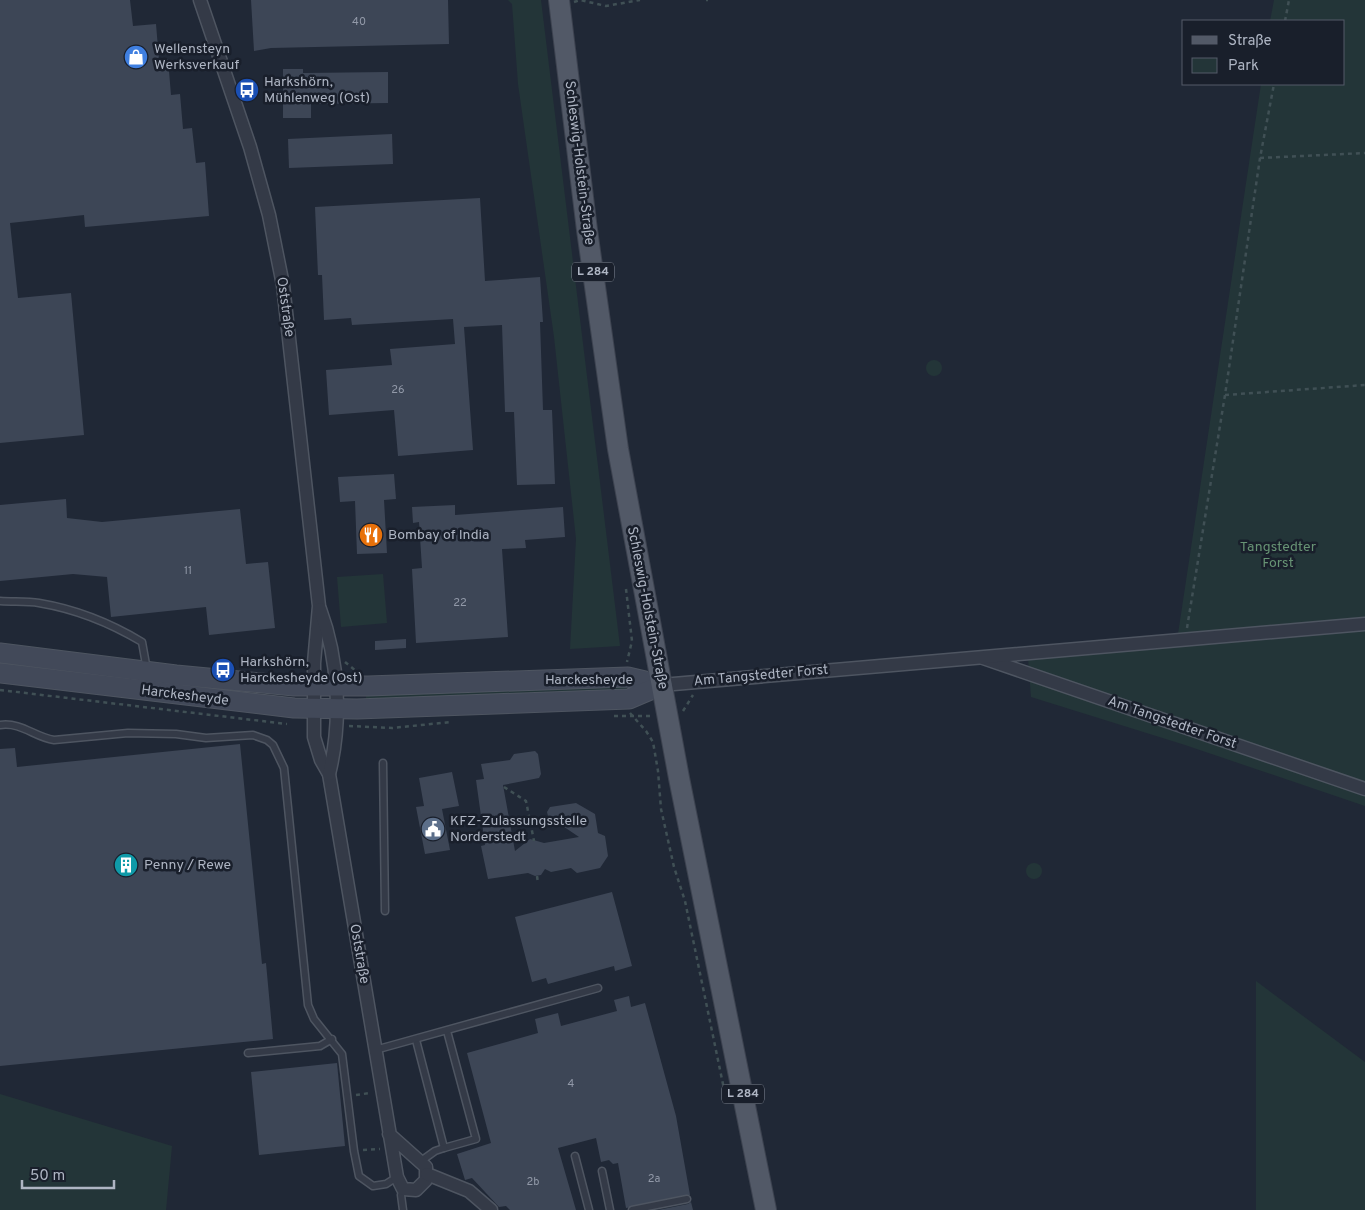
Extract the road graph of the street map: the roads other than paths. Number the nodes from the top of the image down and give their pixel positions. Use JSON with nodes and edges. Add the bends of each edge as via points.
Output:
{"nodes":[{"id":1,"x":200,"y":0,"type":"edge"},
{"id":2,"x":207,"y":0,"type":"edge"},
{"id":3,"x":560,"y":3,"type":"edge"},
{"id":4,"x":207,"y":17,"type":"junction"},
{"id":5,"x":0,"y":601,"type":"edge"},
{"id":6,"x":319,"y":606,"type":"junction"},
{"id":7,"x":1365,"y":624,"type":"edge"},
{"id":8,"x":0,"y":653,"type":"edge"},
{"id":9,"x":978,"y":657,"type":"junction"},
{"id":10,"x":147,"y":672,"type":"junction"},
{"id":11,"x":0,"y":673,"type":"edge"},
{"id":12,"x":662,"y":685,"type":"junction"},
{"id":13,"x":314,"y":686,"type":"junction"},
{"id":14,"x":336,"y":686,"type":"junction"},
{"id":15,"x":314,"y":708,"type":"junction"},
{"id":16,"x":336,"y":708,"type":"junction"},
{"id":17,"x":0,"y":725,"type":"edge"},
{"id":18,"x":383,"y":764,"type":"dead end"},
{"id":19,"x":329,"y":774,"type":"junction"},
{"id":20,"x":1365,"y":789,"type":"edge"},
{"id":21,"x":385,"y":911,"type":"dead end"},
{"id":22,"x":598,"y":988,"type":"dead end"},
{"id":23,"x":447,"y":1031,"type":"junction"},
{"id":24,"x":332,"y":1039,"type":"junction"},
{"id":25,"x":416,"y":1040,"type":"junction"},
{"id":26,"x":375,"y":1050,"type":"junction"},
{"id":27,"x":248,"y":1053,"type":"dead end"},
{"id":28,"x":389,"y":1134,"type":"junction"},
{"id":29,"x":444,"y":1148,"type":"junction"},
{"id":30,"x":575,"y":1156,"type":"dead end"},
{"id":31,"x":421,"y":1161,"type":"junction"},
{"id":32,"x":602,"y":1171,"type":"dead end"},
{"id":33,"x":428,"y":1174,"type":"junction"},
{"id":34,"x":397,"y":1177,"type":"junction"},
{"id":35,"x":403,"y":1189,"type":"junction"},
{"id":36,"x":688,"y":1199,"type":"dead end"},
{"id":37,"x":403,"y":1210,"type":"edge"},
{"id":38,"x":491,"y":1210,"type":"edge"},
{"id":39,"x":589,"y":1210,"type":"edge"},
{"id":40,"x":610,"y":1210,"type":"edge"},
{"id":41,"x":632,"y":1210,"type":"edge"},
{"id":42,"x":766,"y":1210,"type":"edge"}],
"edges":[{"from":1,"to":4,"type":"street","name":"Oststraße"},
{"from":2,"to":4,"type":"street","name":"Oststraße"},
{"from":3,"to":12,"type":"main road","name":"Schleswig-Holstein-Straße","number":"L 284","via":[[618,449]]},
{"from":4,"to":6,"type":"street","name":"Oststraße","via":[[253,156],[277,256],[290,340]]},
{"from":5,"to":10,"type":"lane","via":[[39,603],[125,632],[142,642]]},
{"from":6,"to":13,"type":"street","name":"Oststraße"},
{"from":6,"to":14,"type":"street","name":"Oststraße","via":[[330,637]]},
{"from":7,"to":9,"type":"street","name":"Am Tangstedter Forst"},
{"from":8,"to":10,"type":"main road","name":"Harckesheyde"},
{"from":9,"to":12,"type":"street","name":"Am Tangstedter Forst"},
{"from":9,"to":20,"type":"street","name":"Am Tangstedter Forst"},
{"from":10,"to":13,"type":"main road","name":"Harckesheyde"},
{"from":11,"to":15,"type":"main road","name":"Harckesheyde","via":[[195,698]]},
{"from":12,"to":14,"type":"main road","name":"Harckesheyde","via":[[628,677]]},
{"from":12,"to":16,"type":"main road","name":"Harckesheyde","via":[[629,699]]},
{"from":12,"to":42,"type":"main road","name":"Schleswig-Holstein-Straße","number":"L 284"},
{"from":13,"to":14,"type":"main road","name":"Harckesheyde"},
{"from":13,"to":15,"type":"street","name":"Oststraße"},
{"from":14,"to":16,"type":"street","name":"Oststraße"},
{"from":15,"to":16,"type":"main road","name":"Harckesheyde"},
{"from":15,"to":19,"type":"street","name":"Oststraße","via":[[314,737]]},
{"from":16,"to":19,"type":"street","name":"Oststraße","via":[[336,738]]},
{"from":17,"to":24,"type":"lane","via":[[15,724],[44,739],[54,740],[144,733],[206,738],[253,735],[273,745],[284,768],[308,1005],[314,1019]]},
{"from":18,"to":21,"type":"lane"},
{"from":19,"to":26,"type":"street","name":"Oststraße"},
{"from":22,"to":23,"type":"lane"},
{"from":23,"to":25,"type":"lane"},
{"from":23,"to":29,"type":"lane","via":[[476,1140]]},
{"from":24,"to":27,"type":"lane","via":[[320,1046]]},
{"from":24,"to":34,"type":"lane","via":[[342,1054],[359,1176],[373,1186],[381,1186]]},
{"from":25,"to":26,"type":"lane"},
{"from":25,"to":29,"type":"lane"},
{"from":26,"to":28,"type":"street","name":"Oststraße"},
{"from":28,"to":31,"type":"street"},
{"from":28,"to":34,"type":"street","name":"Oststraße"},
{"from":29,"to":31,"type":"lane"},
{"from":30,"to":39,"type":"lane"},
{"from":31,"to":33,"type":"street"},
{"from":32,"to":40,"type":"lane"},
{"from":33,"to":35,"type":"street","via":[[416,1190]]},
{"from":33,"to":38,"type":"street","via":[[469,1191]]},
{"from":34,"to":35,"type":"street","name":"Oststraße"},
{"from":35,"to":37,"type":"lane"},
{"from":36,"to":41,"type":"lane"}]}
